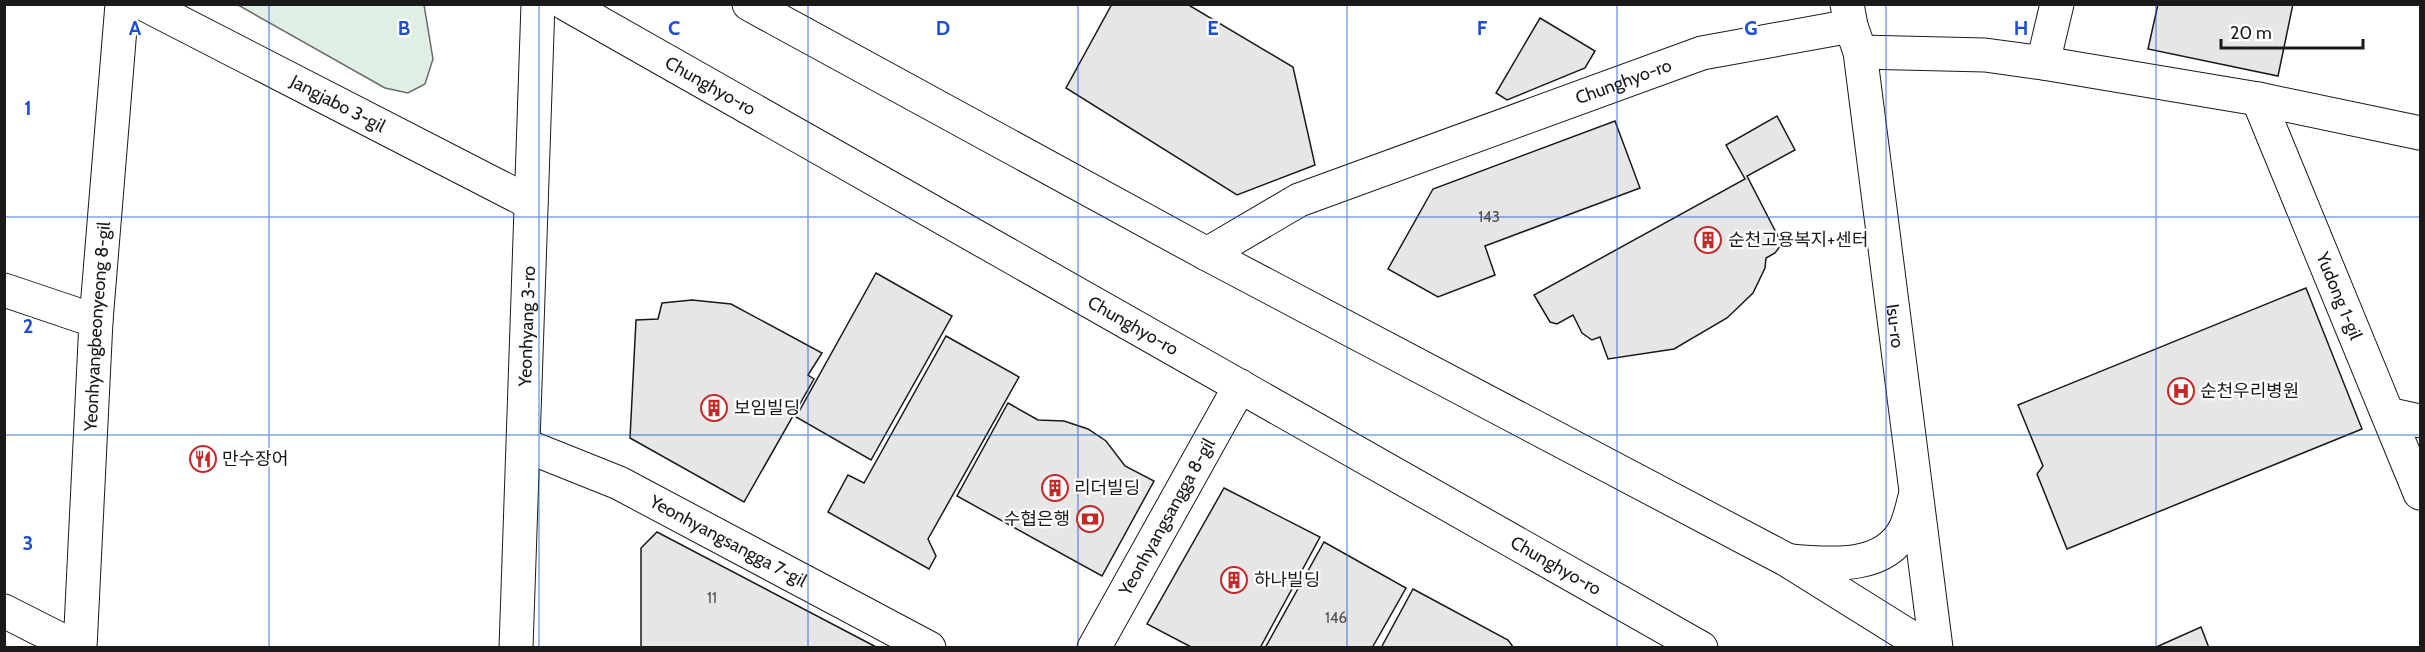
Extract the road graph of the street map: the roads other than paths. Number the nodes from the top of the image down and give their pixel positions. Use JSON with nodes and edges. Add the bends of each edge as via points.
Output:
{"nodes":[{"id":1,"x":122,"y":4,"type":"edge"},
{"id":2,"x":144,"y":4,"type":"edge"},
{"id":3,"x":538,"y":4,"type":"edge"},
{"id":4,"x":566,"y":4,"type":"edge"},
{"id":5,"x":749,"y":4,"type":"edge"},
{"id":6,"x":2057,"y":4,"type":"edge"},
{"id":7,"x":1853,"y":28,"type":"edge"},
{"id":8,"x":2043,"y":63,"type":"junction"},
{"id":9,"x":2258,"y":99,"type":"junction"},
{"id":10,"x":2421,"y":133,"type":"edge"},
{"id":11,"x":531,"y":203,"type":"junction"},
{"id":12,"x":1207,"y":254,"type":"junction"},
{"id":13,"x":4,"y":290,"type":"edge"},
{"id":14,"x":96,"y":321,"type":"junction"},
{"id":15,"x":1240,"y":386,"type":"junction"},
{"id":16,"x":2388,"y":414,"type":"junction"},
{"id":17,"x":2421,"y":421,"type":"edge"},
{"id":18,"x":524,"y":445,"type":"junction"},
{"id":19,"x":2421,"y":492,"type":"edge"},
{"id":20,"x":1916,"y":493,"type":"junction"},
{"id":21,"x":1787,"y":561,"type":"junction"},
{"id":22,"x":4,"y":611,"type":"edge"},
{"id":23,"x":79,"y":648,"type":"edge"},
{"id":24,"x":516,"y":648,"type":"edge"},
{"id":25,"x":928,"y":648,"type":"edge"},
{"id":26,"x":1094,"y":648,"type":"edge"},
{"id":27,"x":1701,"y":648,"type":"edge"},
{"id":28,"x":1928,"y":648,"type":"edge"},
{"id":29,"x":1936,"y":648,"type":"edge"}],
"edges":[{"from":1,"to":14,"type":"street","name":"Yeonhyangbeonyeong 8-gil"},
{"from":2,"to":11,"type":"street","name":"Jangjabo 3-gil"},
{"from":3,"to":11,"type":"street","name":"Yeonhyang 3-ro"},
{"from":4,"to":15,"type":"street","name":"Chunghyo-ro"},
{"from":5,"to":12,"type":"street"},
{"from":6,"to":8,"type":"street"},
{"from":7,"to":8,"type":"street","name":"Chunghyo-ro"},
{"from":7,"to":12,"type":"street","name":"Chunghyo-ro","via":[[1702,53],[1299,200]]},
{"from":7,"to":20,"type":"street","name":"Isu-ro"},
{"from":8,"to":9,"type":"street","name":"Chunghyo-ro"},
{"from":9,"to":10,"type":"street","name":"Chunghyo-ro"},
{"from":9,"to":16,"type":"street","name":"Yudong 1-gil"},
{"from":11,"to":18,"type":"street","name":"Yeonhyang 3-ro"},
{"from":12,"to":21,"type":"street"},
{"from":13,"to":14,"type":"street"},
{"from":14,"to":23,"type":"street","name":"Yeonhyangbeonyeong 8-gil"},
{"from":15,"to":26,"type":"street","name":"Yeonhyangsangga 8-gil"},
{"from":15,"to":27,"type":"street","name":"Chunghyo-ro"},
{"from":16,"to":17,"type":"street"},
{"from":16,"to":19,"type":"street","name":"Yudong 1-gil"},
{"from":18,"to":24,"type":"street","name":"Yeonhyang 3-ro"},
{"from":18,"to":25,"type":"street","name":"Yeonhyangsangga 7-gil","via":[[619,483]]},
{"from":20,"to":21,"type":"street","via":[[1905,530],[1887,550],[1864,561]]},
{"from":20,"to":29,"type":"street","name":"Isu-ro"},
{"from":21,"to":28,"type":"street"},
{"from":22,"to":23,"type":"street"}]}
